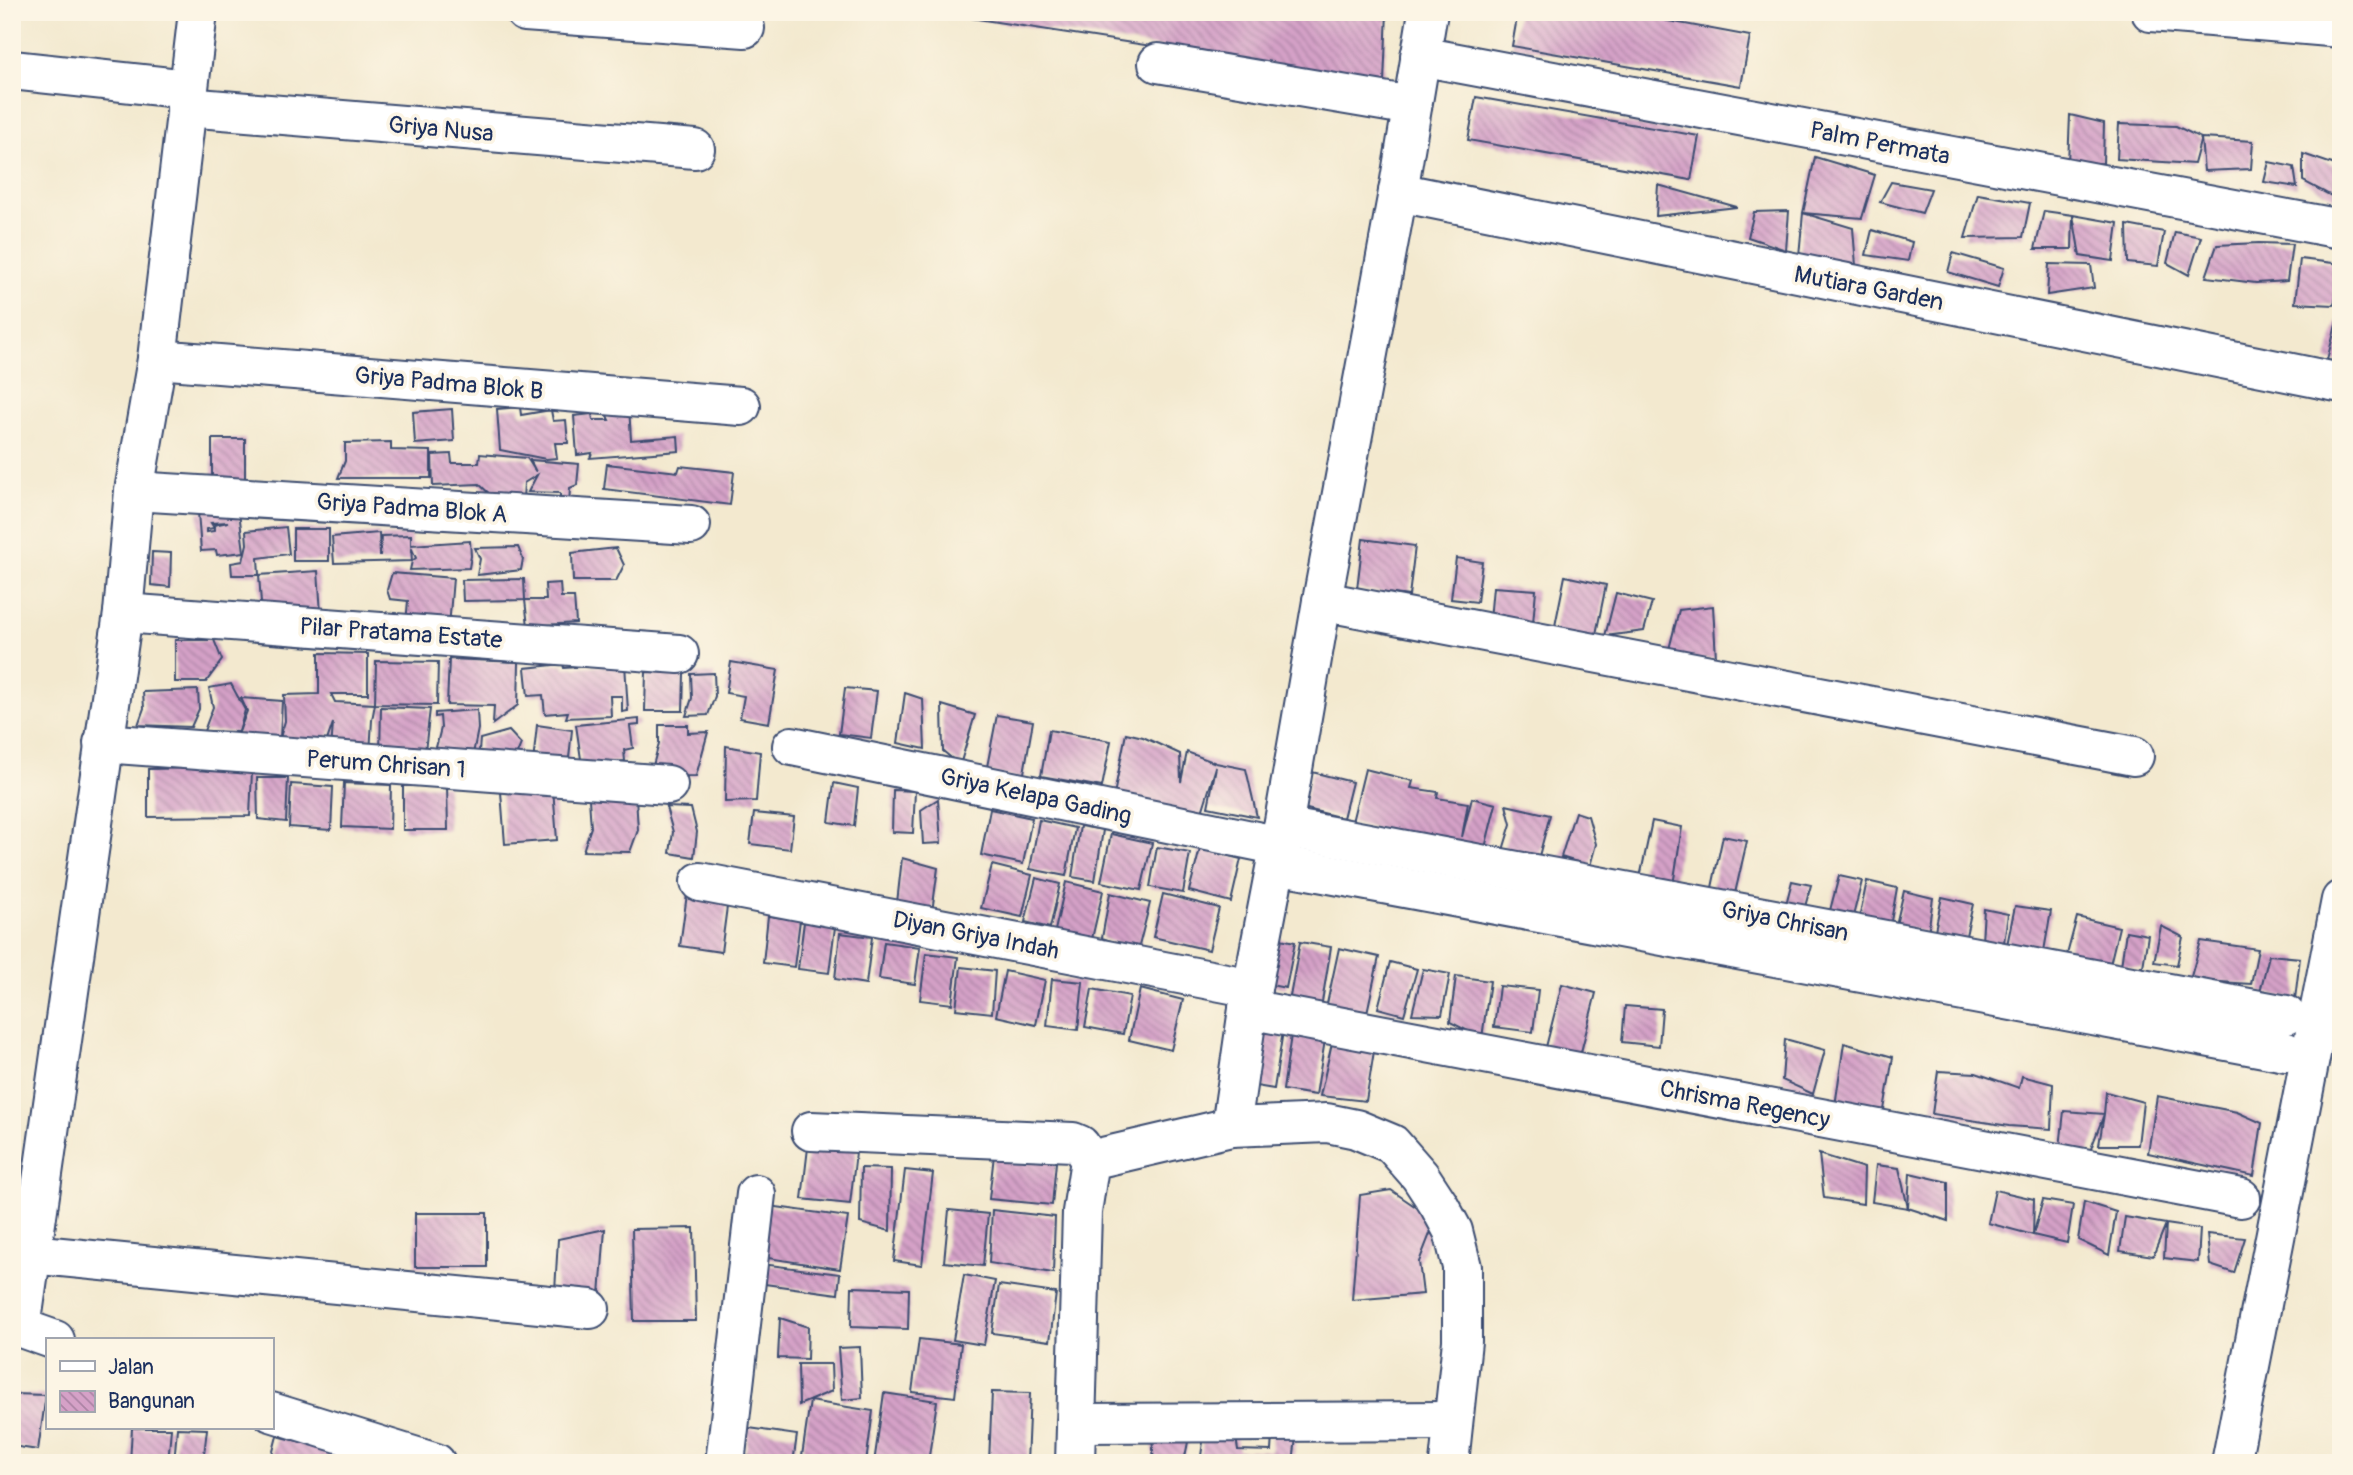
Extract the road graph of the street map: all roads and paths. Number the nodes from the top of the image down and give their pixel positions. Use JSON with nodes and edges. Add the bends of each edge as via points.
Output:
{"nodes":[{"id":1,"x":198,"y":12,"type":"edge"},
{"id":2,"x":525,"y":12,"type":"edge"},
{"id":3,"x":1428,"y":12,"type":"edge"},
{"id":4,"x":2151,"y":12,"type":"edge"},
{"id":5,"x":745,"y":27,"type":"dead end"},
{"id":6,"x":2341,"y":28,"type":"edge"},
{"id":7,"x":1420,"y":56,"type":"junction"},
{"id":8,"x":1158,"y":63,"type":"dead end"},
{"id":9,"x":12,"y":70,"type":"edge"},
{"id":10,"x":187,"y":98,"type":"junction"},
{"id":11,"x":1412,"y":106,"type":"junction"},
{"id":12,"x":695,"y":149,"type":"dead end"},
{"id":13,"x":1398,"y":192,"type":"junction"},
{"id":14,"x":2341,"y":229,"type":"edge"},
{"id":15,"x":157,"y":359,"type":"junction"},
{"id":16,"x":2341,"y":383,"type":"edge"},
{"id":17,"x":741,"y":406,"type":"dead end"},
{"id":18,"x":134,"y":491,"type":"junction"},
{"id":19,"x":691,"y":525,"type":"dead end"},
{"id":20,"x":1322,"y":601,"type":"junction"},
{"id":21,"x":123,"y":613,"type":"junction"},
{"id":22,"x":680,"y":654,"type":"dead end"},
{"id":23,"x":103,"y":743,"type":"junction"},
{"id":24,"x":792,"y":746,"type":"dead end"},
{"id":25,"x":2134,"y":756,"type":"dead end"},
{"id":26,"x":668,"y":785,"type":"dead end"},
{"id":27,"x":1280,"y":846,"type":"junction"},
{"id":28,"x":700,"y":883,"type":"dead end"},
{"id":29,"x":2341,"y":900,"type":"edge"},
{"id":30,"x":1250,"y":998,"type":"junction"},
{"id":31,"x":2286,"y":1014,"type":"dead end"},
{"id":32,"x":2286,"y":1052,"type":"dead end"},
{"id":33,"x":1231,"y":1127,"type":"junction"},
{"id":34,"x":811,"y":1131,"type":"dead end"},
{"id":35,"x":1090,"y":1160,"type":"junction"},
{"id":36,"x":755,"y":1194,"type":"dead end"},
{"id":37,"x":2241,"y":1198,"type":"dead end"},
{"id":38,"x":32,"y":1254,"type":"junction"},
{"id":39,"x":590,"y":1309,"type":"dead end"},
{"id":40,"x":30,"y":1332,"type":"edge"},
{"id":41,"x":273,"y":1413,"type":"edge"},
{"id":42,"x":1452,"y":1421,"type":"junction"},
{"id":43,"x":1076,"y":1423,"type":"junction"},
{"id":44,"x":425,"y":1461,"type":"edge"},
{"id":45,"x":725,"y":1463,"type":"edge"},
{"id":46,"x":1075,"y":1463,"type":"edge"},
{"id":47,"x":1448,"y":1463,"type":"edge"},
{"id":48,"x":2231,"y":1463,"type":"edge"}],
"edges":[{"from":1,"to":10,"type":"street"},
{"from":2,"to":5,"type":"street"},
{"from":3,"to":7,"type":"street"},
{"from":4,"to":6,"type":"street"},
{"from":7,"to":11,"type":"street"},
{"from":7,"to":14,"type":"street","name":"Palm Permata"},
{"from":8,"to":11,"type":"street"},
{"from":9,"to":10,"type":"street","name":"Griya Nusa"},
{"from":10,"to":12,"type":"street","name":"Griya Nusa"},
{"from":10,"to":15,"type":"street"},
{"from":11,"to":13,"type":"street"},
{"from":13,"to":16,"type":"street","name":"Mutiara Garden"},
{"from":13,"to":20,"type":"street"},
{"from":15,"to":17,"type":"street","name":"Griya Padma Blok B"},
{"from":15,"to":18,"type":"street"},
{"from":18,"to":19,"type":"street","name":"Griya Padma Blok A"},
{"from":18,"to":21,"type":"street"},
{"from":20,"to":25,"type":"street"},
{"from":20,"to":27,"type":"street"},
{"from":21,"to":22,"type":"street","name":"Pilar Pratama Estate"},
{"from":21,"to":23,"type":"street"},
{"from":23,"to":26,"type":"street","name":"Perum Chrisan 1"},
{"from":23,"to":38,"type":"street"},
{"from":24,"to":27,"type":"street","name":"Griya Kelapa Gading"},
{"from":27,"to":30,"type":"street"},
{"from":27,"to":31,"type":"street","name":"Griya Chrisan"},
{"from":27,"to":32,"type":"street"},
{"from":28,"to":30,"type":"street","name":"Diyan Griya Indah"},
{"from":29,"to":48,"type":"street"},
{"from":30,"to":33,"type":"street"},
{"from":30,"to":37,"type":"street","name":"Chrisma Regency"},
{"from":33,"to":35,"type":"street"},
{"from":33,"to":42,"type":"street","via":[[1327,1123],[1356,1129],[1392,1144],[1420,1177],[1453,1231],[1462,1267],[1462,1341]]},
{"from":34,"to":35,"type":"street","via":[[1073,1142]]},
{"from":35,"to":43,"type":"street","via":[[1082,1212]]},
{"from":36,"to":45,"type":"street"},
{"from":38,"to":39,"type":"street"},
{"from":38,"to":40,"type":"street"},
{"from":41,"to":44,"type":"street"},
{"from":42,"to":43,"type":"street"},
{"from":42,"to":47,"type":"street"},
{"from":43,"to":46,"type":"street"}]}
